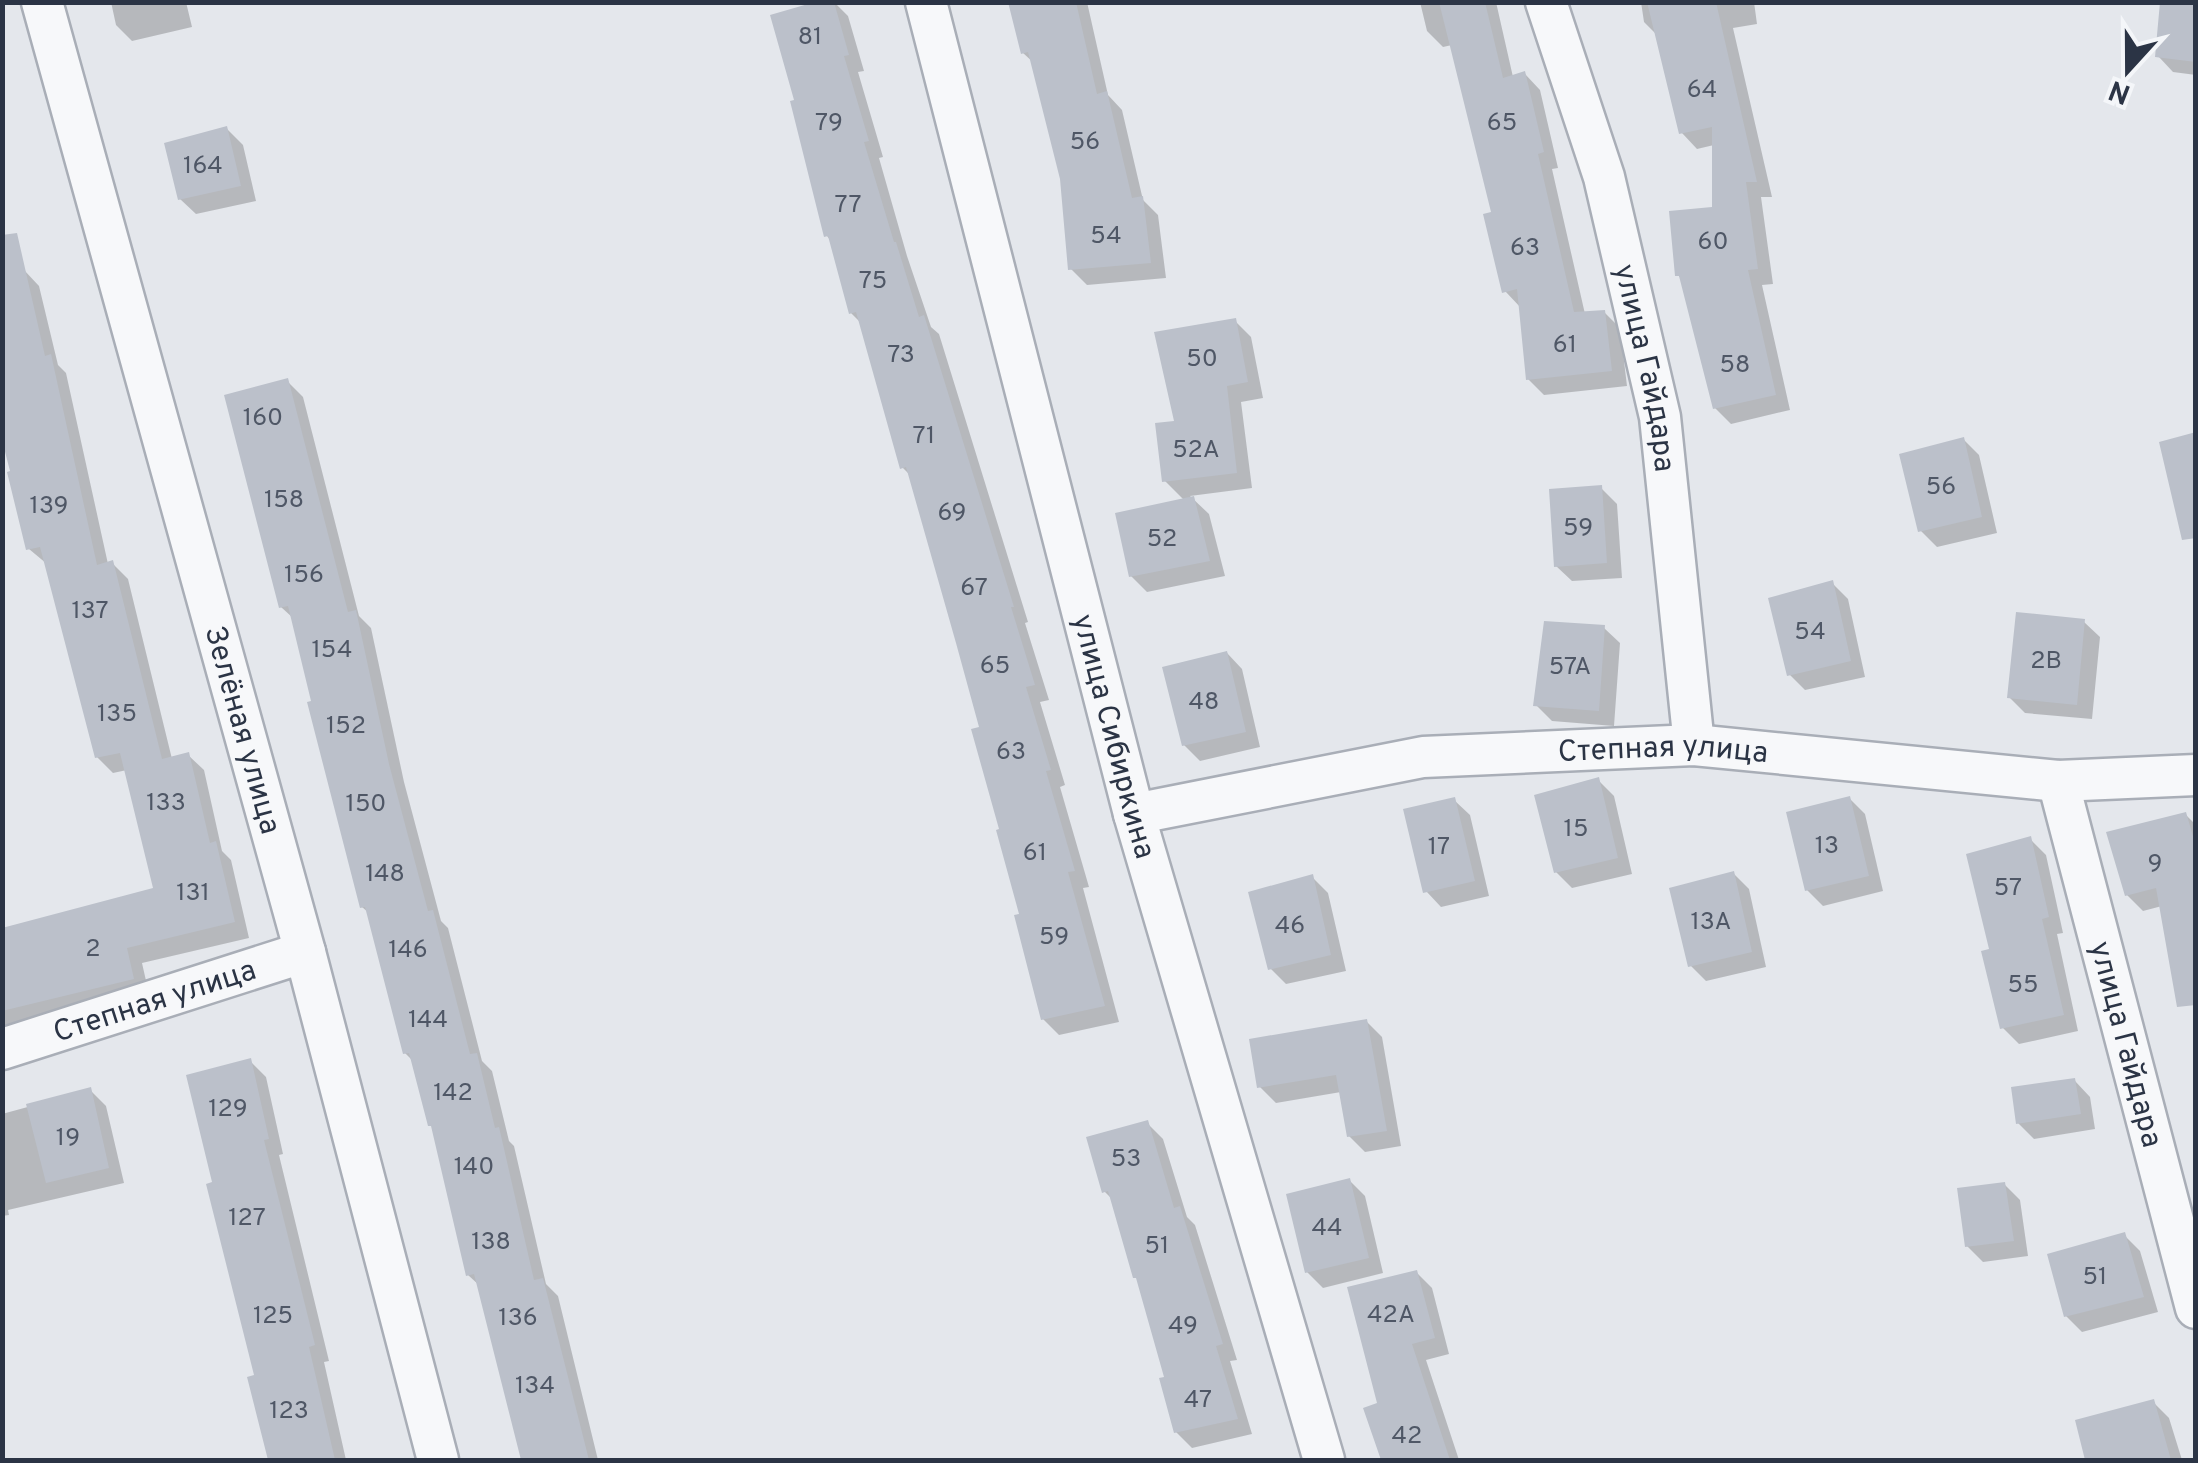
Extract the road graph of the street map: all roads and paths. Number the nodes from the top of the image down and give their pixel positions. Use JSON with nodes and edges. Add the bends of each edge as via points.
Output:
{"nodes":[{"id":1,"x":42,"y":2,"type":"edge"},
{"id":2,"x":926,"y":2,"type":"edge"},
{"id":3,"x":1546,"y":2,"type":"edge"},
{"id":4,"x":1694,"y":745,"type":"junction"},
{"id":5,"x":2196,"y":774,"type":"edge"},
{"id":6,"x":2058,"y":781,"type":"junction"},
{"id":7,"x":1134,"y":814,"type":"junction"},
{"id":8,"x":305,"y":952,"type":"junction"},
{"id":9,"x":2,"y":1049,"type":"edge"},
{"id":10,"x":2196,"y":1308,"type":"edge"},
{"id":11,"x":438,"y":1460,"type":"edge"},
{"id":12,"x":1324,"y":1460,"type":"edge"}],
"edges":[{"from":1,"to":8,"type":"street","name":"Зелёная улица"},
{"from":2,"to":7,"type":"street","name":"улица Сибиркина"},
{"from":3,"to":4,"type":"street","name":"улица Гайдара","via":[[1604,177],[1660,417]]},
{"from":4,"to":6,"type":"street","name":"Степная улица"},
{"from":4,"to":7,"type":"street","name":"Степная улица","via":[[1423,757]]},
{"from":5,"to":6,"type":"street","name":"Степная улица"},
{"from":6,"to":10,"type":"street","name":"улица Гайдара"},
{"from":7,"to":12,"type":"street","name":"улица Сибиркина"},
{"from":8,"to":9,"type":"street","name":"Степная улица"},
{"from":8,"to":11,"type":"street","name":"Зелёная улица"}]}
